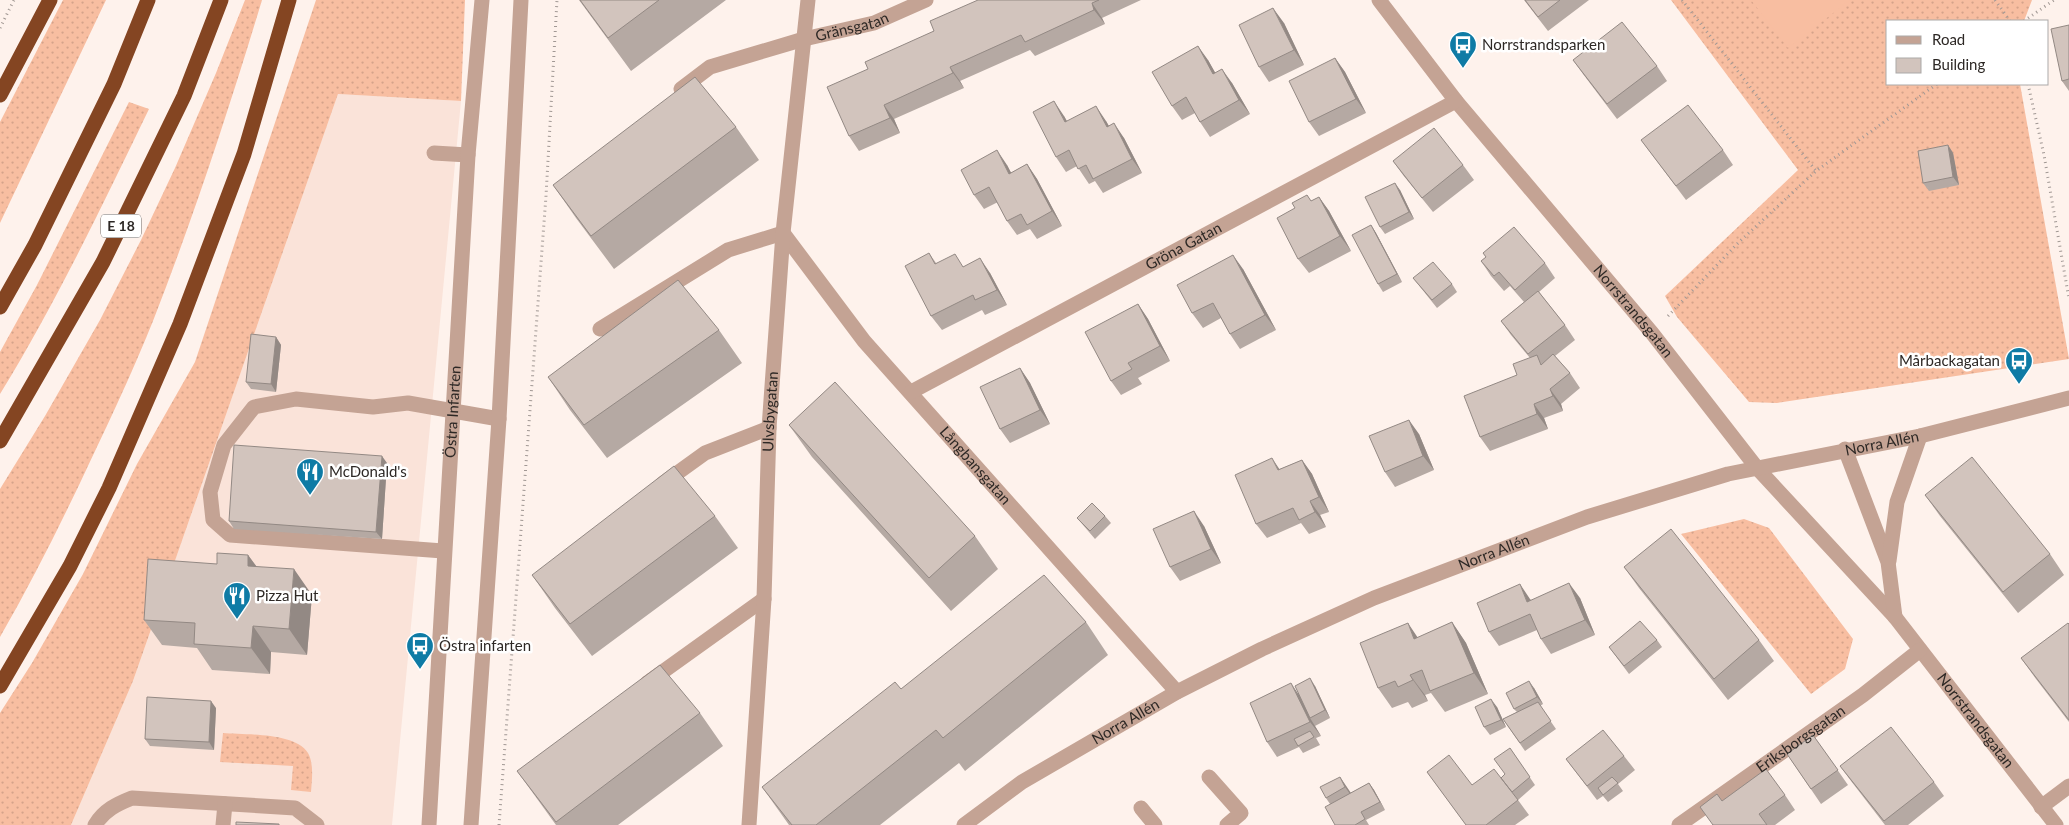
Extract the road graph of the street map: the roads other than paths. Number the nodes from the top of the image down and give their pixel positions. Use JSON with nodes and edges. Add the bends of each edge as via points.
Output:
{"nodes":[{"id":1,"x":50,"y":0,"type":"edge"},
{"id":2,"x":148,"y":0,"type":"edge"},
{"id":3,"x":221,"y":0,"type":"edge"},
{"id":4,"x":289,"y":0,"type":"edge"},
{"id":5,"x":482,"y":0,"type":"edge"},
{"id":6,"x":521,"y":0,"type":"edge"},
{"id":7,"x":808,"y":0,"type":"edge"},
{"id":8,"x":926,"y":0,"type":"edge"},
{"id":9,"x":1378,"y":0,"type":"edge"},
{"id":10,"x":804,"y":39,"type":"junction"},
{"id":11,"x":0,"y":95,"type":"edge"},
{"id":12,"x":671,"y":96,"type":"edge"},
{"id":13,"x":1456,"y":101,"type":"junction"},
{"id":14,"x":434,"y":153,"type":"dead end"},
{"id":15,"x":468,"y":155,"type":"junction"},
{"id":16,"x":783,"y":233,"type":"junction"},
{"id":17,"x":0,"y":307,"type":"edge"},
{"id":18,"x":600,"y":329,"type":"dead end"},
{"id":19,"x":911,"y":392,"type":"junction"},
{"id":20,"x":2069,"y":398,"type":"edge"},
{"id":21,"x":453,"y":412,"type":"junction"},
{"id":22,"x":499,"y":419,"type":"junction"},
{"id":23,"x":769,"y":428,"type":"junction"},
{"id":24,"x":1920,"y":436,"type":"junction"},
{"id":25,"x":0,"y":441,"type":"edge"},
{"id":26,"x":1845,"y":449,"type":"junction"},
{"id":27,"x":1757,"y":468,"type":"junction"},
{"id":28,"x":649,"y":493,"type":"edge"},
{"id":29,"x":443,"y":551,"type":"junction"},
{"id":30,"x":1888,"y":562,"type":"junction"},
{"id":31,"x":764,"y":599,"type":"junction"},
{"id":32,"x":1896,"y":617,"type":"junction"},
{"id":33,"x":1920,"y":650,"type":"junction"},
{"id":34,"x":0,"y":686,"type":"edge"},
{"id":35,"x":639,"y":689,"type":"edge"},
{"id":36,"x":1177,"y":692,"type":"junction"},
{"id":37,"x":1209,"y":777,"type":"dead end"},
{"id":38,"x":2069,"y":786,"type":"edge"},
{"id":39,"x":225,"y":804,"type":"junction"},
{"id":40,"x":1141,"y":808,"type":"dead end"},
{"id":41,"x":2041,"y":808,"type":"junction"},
{"id":42,"x":95,"y":825,"type":"edge"},
{"id":43,"x":223,"y":825,"type":"edge"},
{"id":44,"x":317,"y":825,"type":"edge"},
{"id":45,"x":429,"y":825,"type":"edge"},
{"id":46,"x":472,"y":825,"type":"edge"},
{"id":47,"x":749,"y":825,"type":"edge"},
{"id":48,"x":964,"y":825,"type":"edge"},
{"id":49,"x":1156,"y":825,"type":"edge"},
{"id":50,"x":1227,"y":825,"type":"edge"},
{"id":51,"x":1679,"y":825,"type":"edge"},
{"id":52,"x":2056,"y":825,"type":"edge"}],
"edges":[{"from":1,"to":11,"type":"highway"},
{"from":2,"to":17,"type":"highway","via":[[114,84],[35,245]]},
{"from":3,"to":25,"type":"highway","number":"E 18","via":[[184,96],[103,262]]},
{"from":4,"to":34,"type":"highway","via":[[244,154],[180,324],[109,488],[75,557]]},
{"from":5,"to":15,"type":"street","name":"Östra Infarten"},
{"from":6,"to":22,"type":"street"},
{"from":7,"to":10,"type":"street","name":"Ulvsbygatan"},
{"from":8,"to":10,"type":"street","name":"Gränsgatan","via":[[874,23]]},
{"from":9,"to":13,"type":"street","name":"Norrstrandsgatan"},
{"from":10,"to":12,"type":"street","name":"Gränsgatan","via":[[710,66]]},
{"from":10,"to":16,"type":"street","name":"Ulvsbygatan"},
{"from":13,"to":19,"type":"street","name":"Gröna Gatan"},
{"from":13,"to":27,"type":"street","name":"Norrstrandsgatan","via":[[1652,333]]},
{"from":14,"to":15,"type":"street"},
{"from":15,"to":21,"type":"street","name":"Östra Infarten"},
{"from":16,"to":18,"type":"street","via":[[728,250]]},
{"from":16,"to":19,"type":"street","name":"Långbansgatan","via":[[864,341]]},
{"from":16,"to":23,"type":"street","name":"Ulvsbygatan"},
{"from":19,"to":36,"type":"street","name":"Långbansgatan"},
{"from":20,"to":24,"type":"street","name":"Norra Allén"},
{"from":21,"to":22,"type":"street"},
{"from":21,"to":29,"type":"street","name":"Östra Infarten"},
{"from":21,"to":29,"type":"street","via":[[408,403],[373,407],[296,399],[254,406],[224,445],[210,492],[213,520],[230,535]]},
{"from":22,"to":46,"type":"street"},
{"from":23,"to":28,"type":"street","via":[[705,453]]},
{"from":23,"to":31,"type":"street","name":"Ulvsbygatan"},
{"from":24,"to":26,"type":"street","name":"Norra Allén"},
{"from":24,"to":30,"type":"street","name":"Norrstrandsgatan","via":[[1897,502]]},
{"from":26,"to":27,"type":"street","name":"Norra Allén"},
{"from":26,"to":30,"type":"street","name":"Norrstrandsgatan"},
{"from":27,"to":32,"type":"street","name":"Norrstrandsgatan"},
{"from":27,"to":36,"type":"street","name":"Norra Allén","via":[[1587,517],[1374,598]]},
{"from":29,"to":45,"type":"street","name":"Östra Infarten"},
{"from":30,"to":32,"type":"street","name":"Norrstrandsgatan"},
{"from":31,"to":35,"type":"street"},
{"from":31,"to":47,"type":"street","name":"Ulvsbygatan"},
{"from":32,"to":33,"type":"street","name":"Norrstrandsgatan"},
{"from":33,"to":41,"type":"street","name":"Norrstrandsgatan"},
{"from":33,"to":51,"type":"street","name":"Eriksborgsgatan","via":[[1863,695]]},
{"from":36,"to":48,"type":"street","name":"Norra Allén","via":[[1022,782]]},
{"from":37,"to":50,"type":"street","via":[[1241,813]]},
{"from":38,"to":41,"type":"street"},
{"from":39,"to":42,"type":"street","via":[[132,798],[114,805]]},
{"from":39,"to":43,"type":"street"},
{"from":39,"to":44,"type":"street","via":[[295,808]]},
{"from":40,"to":49,"type":"street"},
{"from":41,"to":52,"type":"street","name":"Norrstrandsgatan"}]}
